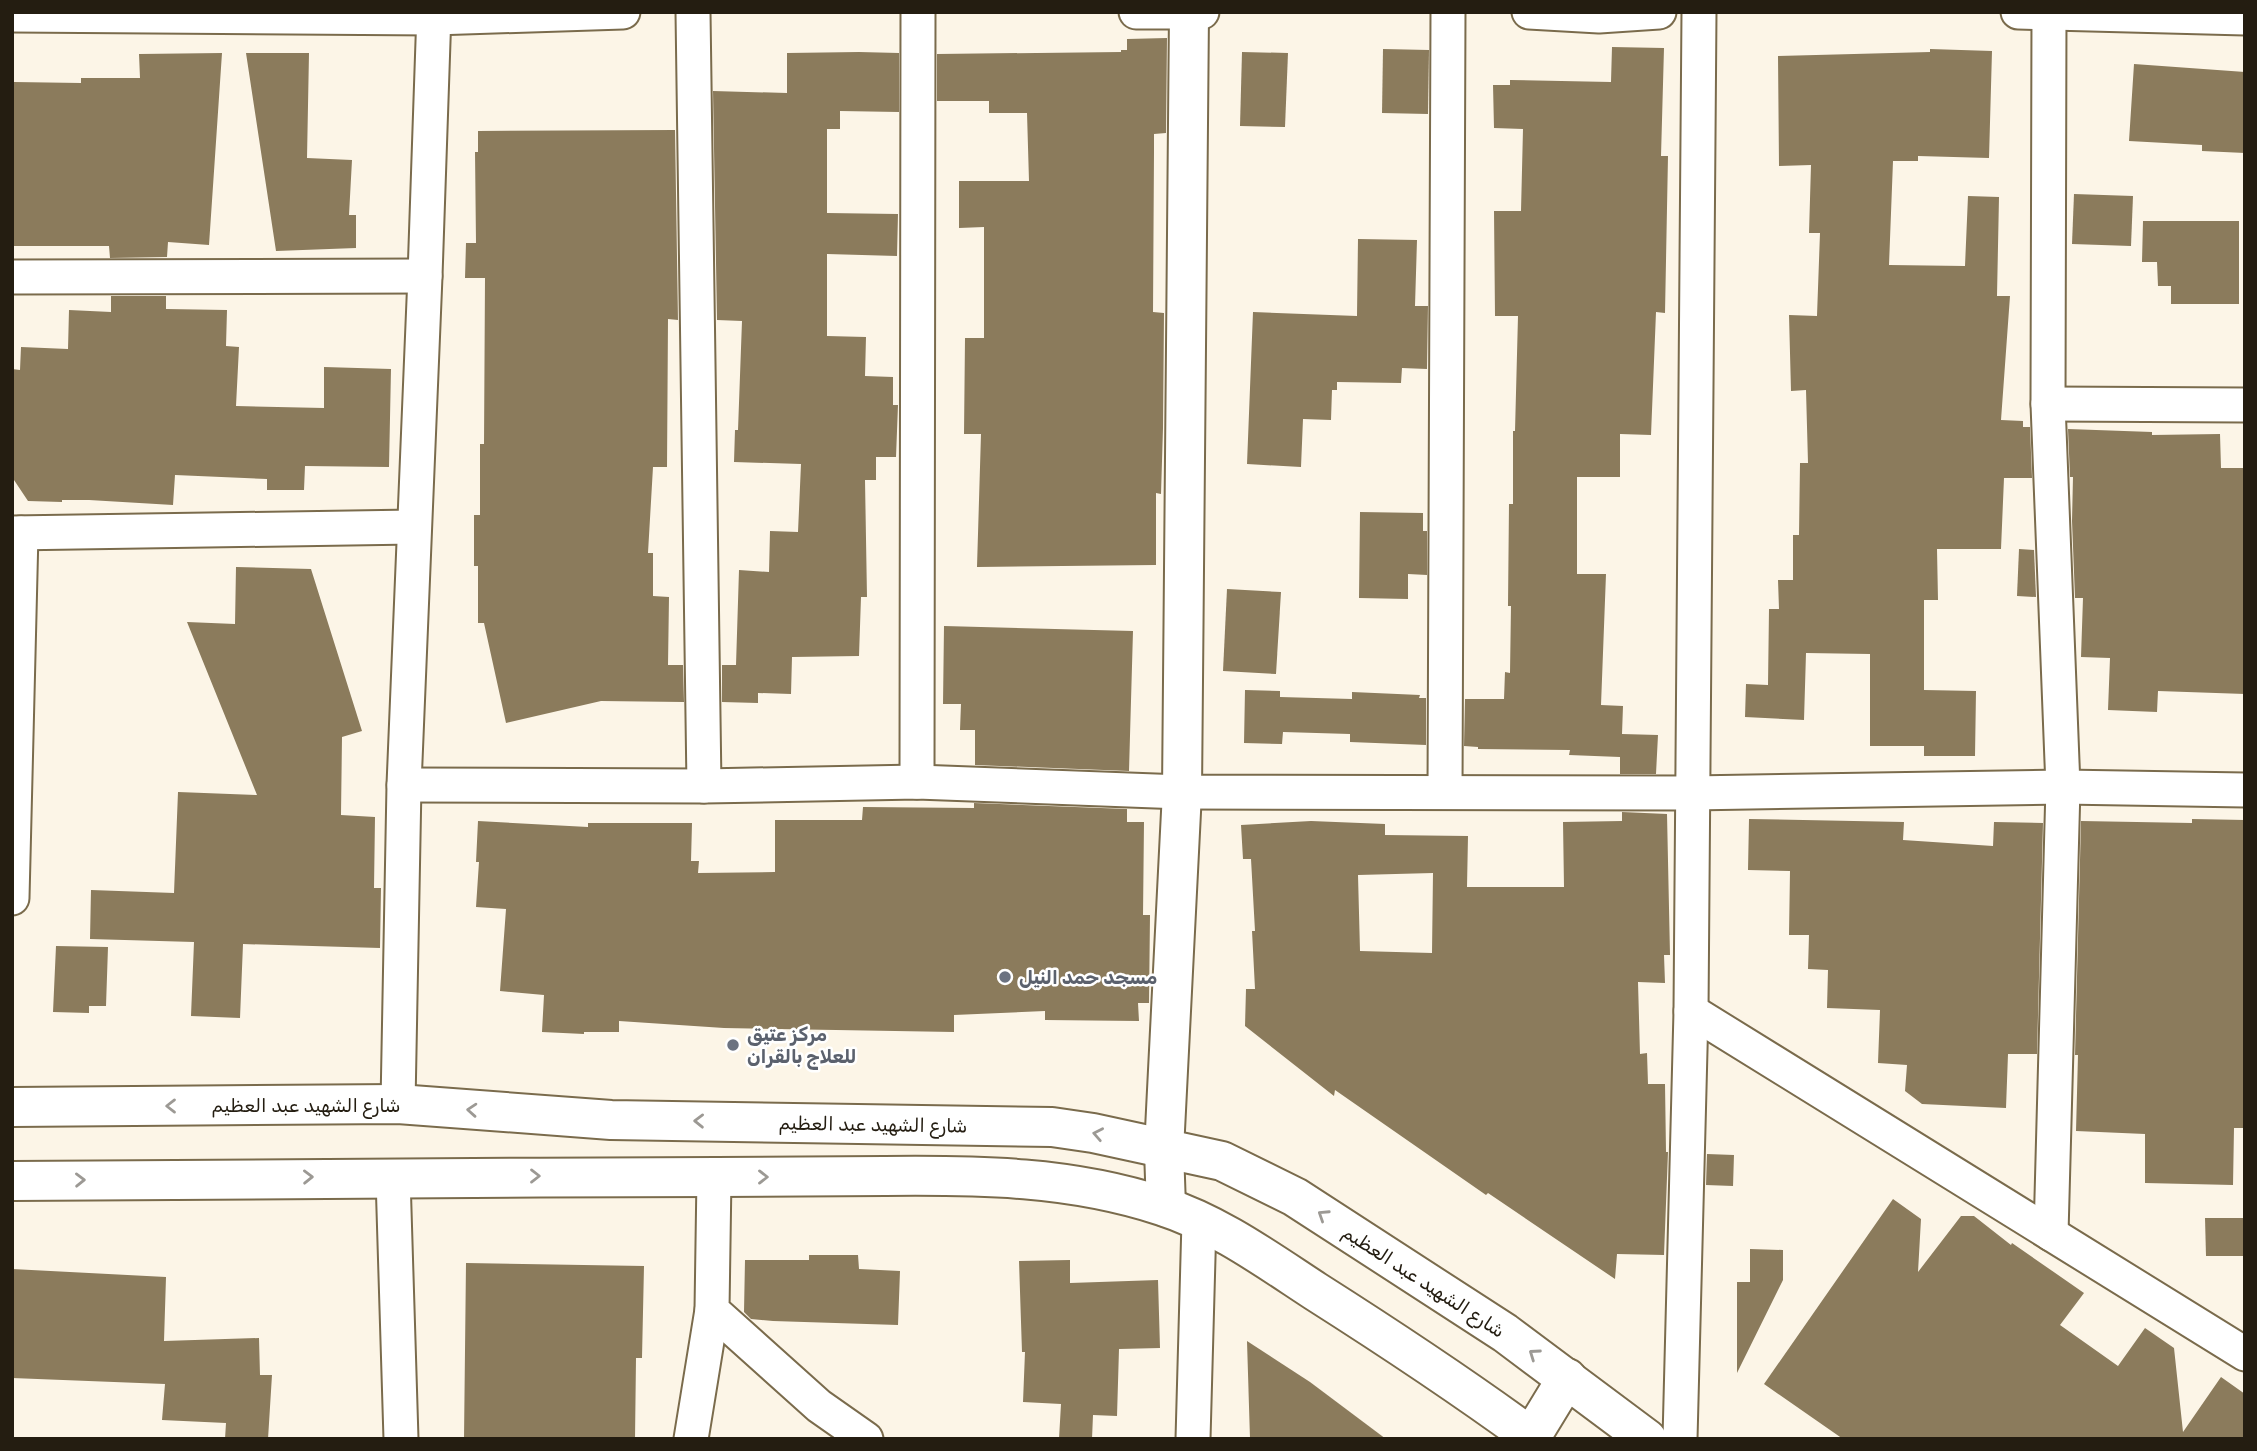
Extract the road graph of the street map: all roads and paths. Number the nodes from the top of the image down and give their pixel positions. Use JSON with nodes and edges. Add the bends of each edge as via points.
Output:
{"nodes":[{"id":1,"x":623,"y":12,"type":"edge"},
{"id":2,"x":693,"y":12,"type":"edge"},
{"id":3,"x":918,"y":12,"type":"edge"},
{"id":4,"x":1136,"y":12,"type":"edge"},
{"id":5,"x":1189,"y":12,"type":"edge"},
{"id":6,"x":1202,"y":12,"type":"edge"},
{"id":7,"x":1448,"y":12,"type":"edge"},
{"id":8,"x":1529,"y":12,"type":"edge"},
{"id":9,"x":1659,"y":12,"type":"edge"},
{"id":10,"x":1699,"y":12,"type":"edge"},
{"id":11,"x":2018,"y":12,"type":"edge"},
{"id":12,"x":2049,"y":12,"type":"edge"},
{"id":13,"x":12,"y":15,"type":"edge"},
{"id":14,"x":434,"y":15,"type":"edge"},
{"id":15,"x":2245,"y":18,"type":"edge"},
{"id":16,"x":425,"y":276,"type":"junction"},
{"id":17,"x":12,"y":277,"type":"edge"},
{"id":18,"x":2048,"y":404,"type":"junction"},
{"id":19,"x":2245,"y":405,"type":"edge"},
{"id":20,"x":414,"y":527,"type":"junction"},
{"id":21,"x":17,"y":533,"type":"edge"},
{"id":22,"x":917,"y":782,"type":"junction"},
{"id":23,"x":404,"y":785,"type":"junction"},
{"id":24,"x":704,"y":786,"type":"junction"},
{"id":25,"x":2063,"y":788,"type":"junction"},
{"id":26,"x":2245,"y":790,"type":"edge"},
{"id":27,"x":1182,"y":792,"type":"junction"},
{"id":28,"x":1445,"y":792,"type":"junction"},
{"id":29,"x":1692,"y":793,"type":"junction"},
{"id":30,"x":12,"y":898,"type":"edge"},
{"id":31,"x":1691,"y":1011,"type":"junction"},
{"id":32,"x":398,"y":1104,"type":"junction"},
{"id":33,"x":12,"y":1107,"type":"edge"},
{"id":34,"x":611,"y":1120,"type":"junction"},
{"id":35,"x":1164,"y":1150,"type":"junction"},
{"id":36,"x":608,"y":1176,"type":"junction"},
{"id":37,"x":393,"y":1177,"type":"junction"},
{"id":38,"x":714,"y":1177,"type":"junction"},
{"id":39,"x":12,"y":1181,"type":"edge"},
{"id":40,"x":1182,"y":1214,"type":"junction"},
{"id":41,"x":2051,"y":1234,"type":"junction"},
{"id":42,"x":712,"y":1310,"type":"junction"},
{"id":43,"x":2245,"y":1354,"type":"edge"},
{"id":44,"x":1567,"y":1378,"type":"junction"},
{"id":45,"x":1533,"y":1438,"type":"edge"},
{"id":46,"x":401,"y":1439,"type":"edge"},
{"id":47,"x":691,"y":1439,"type":"edge"},
{"id":48,"x":866,"y":1439,"type":"edge"},
{"id":49,"x":1193,"y":1439,"type":"edge"},
{"id":50,"x":1647,"y":1439,"type":"edge"},
{"id":51,"x":1680,"y":1439,"type":"edge"}],
"edges":[{"from":1,"to":14,"type":"street"},
{"from":2,"to":24,"type":"street"},
{"from":3,"to":22,"type":"street"},
{"from":4,"to":5,"type":"street"},
{"from":5,"to":6,"type":"street"},
{"from":5,"to":27,"type":"main road"},
{"from":7,"to":28,"type":"street"},
{"from":8,"to":9,"type":"street","via":[[1599,16]]},
{"from":10,"to":29,"type":"street"},
{"from":11,"to":12,"type":"street"},
{"from":12,"to":15,"type":"street"},
{"from":12,"to":18,"type":"street"},
{"from":13,"to":14,"type":"street"},
{"from":14,"to":16,"type":"street"},
{"from":16,"to":17,"type":"street"},
{"from":16,"to":20,"type":"street"},
{"from":18,"to":19,"type":"street"},
{"from":18,"to":25,"type":"street"},
{"from":20,"to":21,"type":"street"},
{"from":20,"to":23,"type":"street"},
{"from":21,"to":30,"type":"street"},
{"from":22,"to":24,"type":"street"},
{"from":22,"to":27,"type":"street"},
{"from":23,"to":24,"type":"street"},
{"from":23,"to":32,"type":"street"},
{"from":25,"to":26,"type":"street"},
{"from":25,"to":29,"type":"street"},
{"from":25,"to":41,"type":"street"},
{"from":27,"to":28,"type":"street"},
{"from":27,"to":35,"type":"main road"},
{"from":28,"to":29,"type":"street"},
{"from":29,"to":31,"type":"street"},
{"from":31,"to":41,"type":"street"},
{"from":31,"to":51,"type":"street"},
{"from":32,"to":33,"type":"main road","name":"شارع الشهيد عبد العظيم","one_way":true},
{"from":34,"to":32,"type":"main road","name":"شارع الشهيد عبد العظيم","one_way":true},
{"from":35,"to":34,"type":"main road","name":"شارع الشهيد عبد العظيم","one_way":true,"via":[[1052,1127]]},
{"from":34,"to":36,"type":"main road"},
{"from":35,"to":40,"type":"main road"},
{"from":44,"to":35,"type":"main road","name":"شارع الشهيد عبد العظيم","one_way":true,"via":[[1295,1197],[1222,1161]]},
{"from":37,"to":36,"type":"main road","one_way":true},
{"from":36,"to":38,"type":"main road"},
{"from":39,"to":37,"type":"main road","one_way":true},
{"from":37,"to":46,"type":"street"},
{"from":38,"to":40,"type":"main road","one_way":true,"via":[[1016,1177],[1115,1192]]},
{"from":38,"to":42,"type":"street"},
{"from":40,"to":45,"type":"main road","via":[[1258,1252]]},
{"from":40,"to":49,"type":"street"},
{"from":41,"to":43,"type":"street"},
{"from":42,"to":47,"type":"street"},
{"from":42,"to":48,"type":"street","via":[[819,1406]]},
{"from":44,"to":45,"type":"main road"},
{"from":44,"to":50,"type":"main road","name":"شارع الشهيد عبد العظيم"}]}
